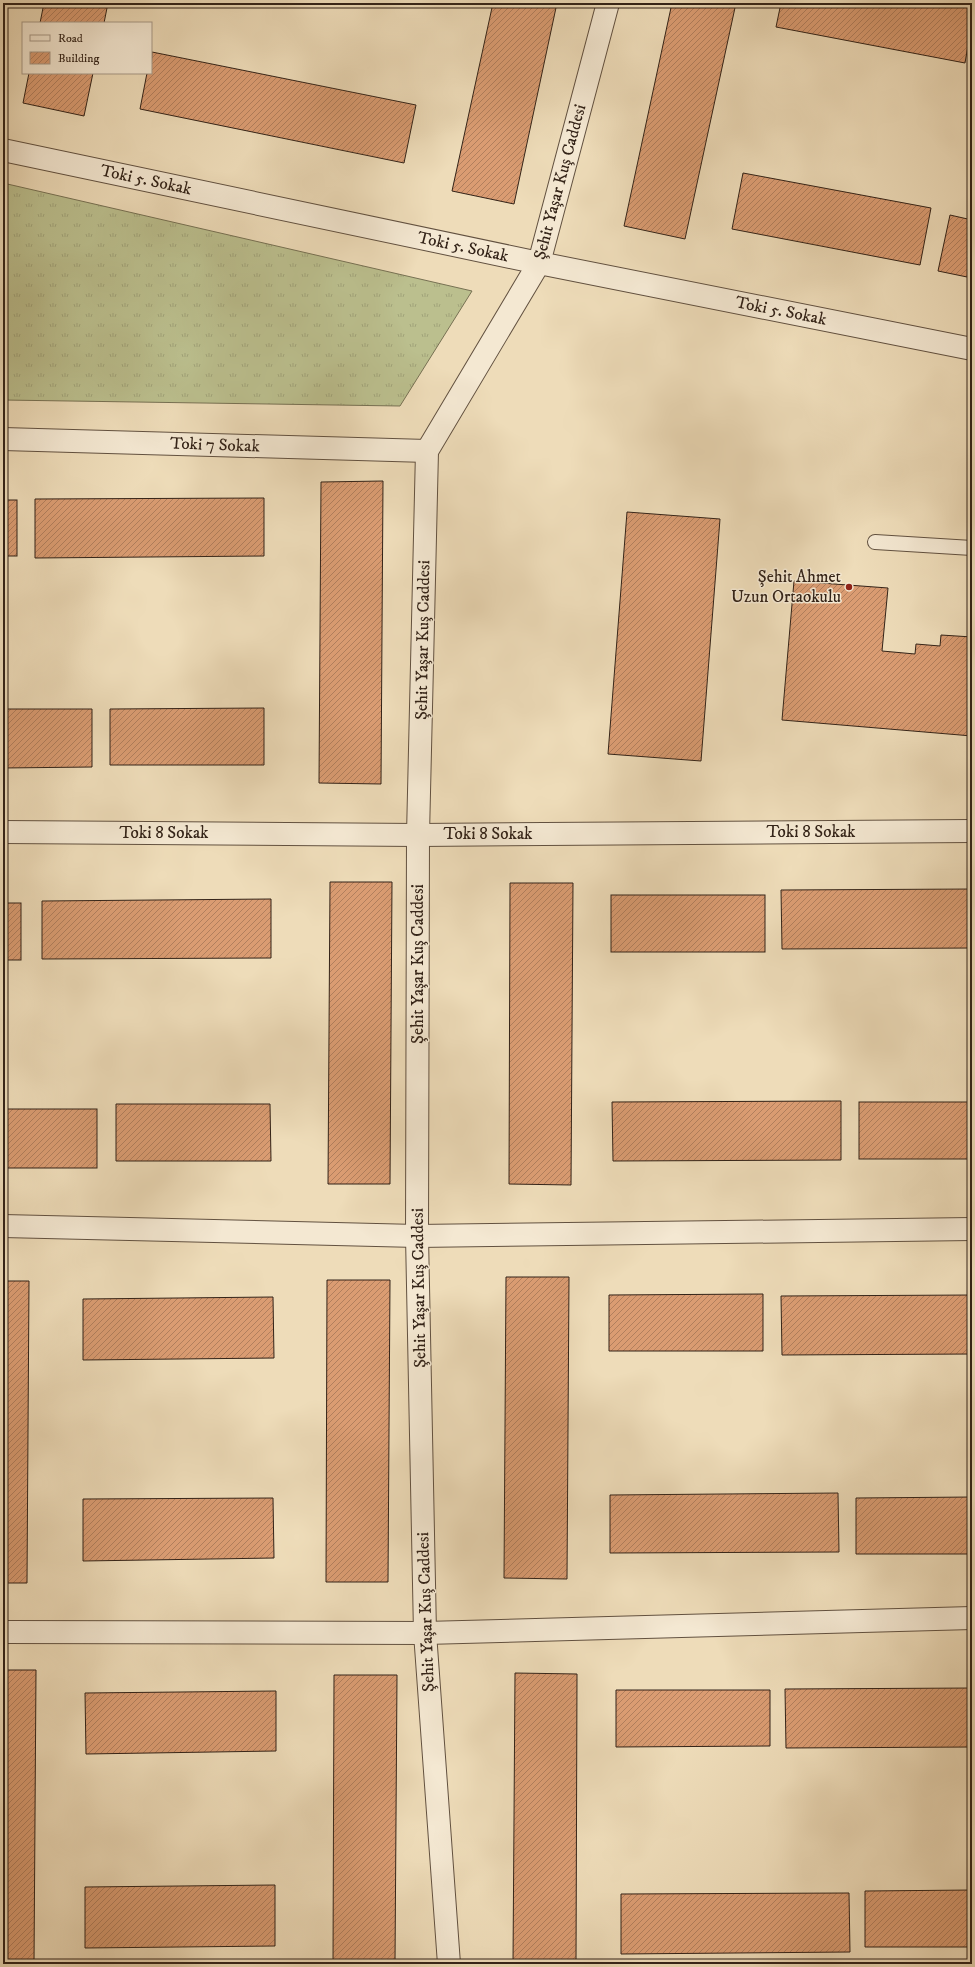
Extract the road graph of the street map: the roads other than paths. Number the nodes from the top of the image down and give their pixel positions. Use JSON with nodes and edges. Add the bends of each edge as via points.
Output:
{"nodes":[{"id":1,"x":608,"y":3,"type":"edge"},
{"id":2,"x":3,"y":150,"type":"edge"},
{"id":3,"x":539,"y":263,"type":"junction"},
{"id":4,"x":972,"y":349,"type":"edge"},
{"id":5,"x":3,"y":439,"type":"edge"},
{"id":6,"x":427,"y":451,"type":"junction"},
{"id":7,"x":875,"y":542,"type":"dead end"},
{"id":8,"x":972,"y":548,"type":"edge"},
{"id":9,"x":972,"y":831,"type":"edge"},
{"id":10,"x":3,"y":832,"type":"edge"},
{"id":11,"x":418,"y":835,"type":"junction"},
{"id":12,"x":3,"y":1226,"type":"edge"},
{"id":13,"x":972,"y":1229,"type":"edge"},
{"id":14,"x":417,"y":1236,"type":"junction"},
{"id":15,"x":972,"y":1618,"type":"edge"},
{"id":16,"x":3,"y":1632,"type":"edge"},
{"id":17,"x":425,"y":1633,"type":"junction"},
{"id":18,"x":449,"y":1964,"type":"edge"}],
"edges":[{"from":1,"to":3,"type":"street","name":"Şehit Yaşar Kuş Caddesi"},
{"from":2,"to":3,"type":"street","name":"Toki 5. Sokak"},
{"from":3,"to":4,"type":"street","name":"Toki 5. Sokak"},
{"from":3,"to":6,"type":"street","name":"Şehit Yaşar Kuş Caddesi"},
{"from":5,"to":6,"type":"street","name":"Toki 7 Sokak"},
{"from":6,"to":11,"type":"street","name":"Şehit Yaşar Kuş Caddesi"},
{"from":7,"to":8,"type":"lane"},
{"from":9,"to":11,"type":"street","name":"Toki 8 Sokak"},
{"from":10,"to":11,"type":"street","name":"Toki 8 Sokak"},
{"from":11,"to":14,"type":"street","name":"Şehit Yaşar Kuş Caddesi"},
{"from":12,"to":14,"type":"street"},
{"from":13,"to":14,"type":"street"},
{"from":14,"to":17,"type":"street","name":"Şehit Yaşar Kuş Caddesi"},
{"from":15,"to":17,"type":"street"},
{"from":16,"to":17,"type":"street"},
{"from":17,"to":18,"type":"street","name":"Şehit Yaşar Kuş Caddesi"}]}
